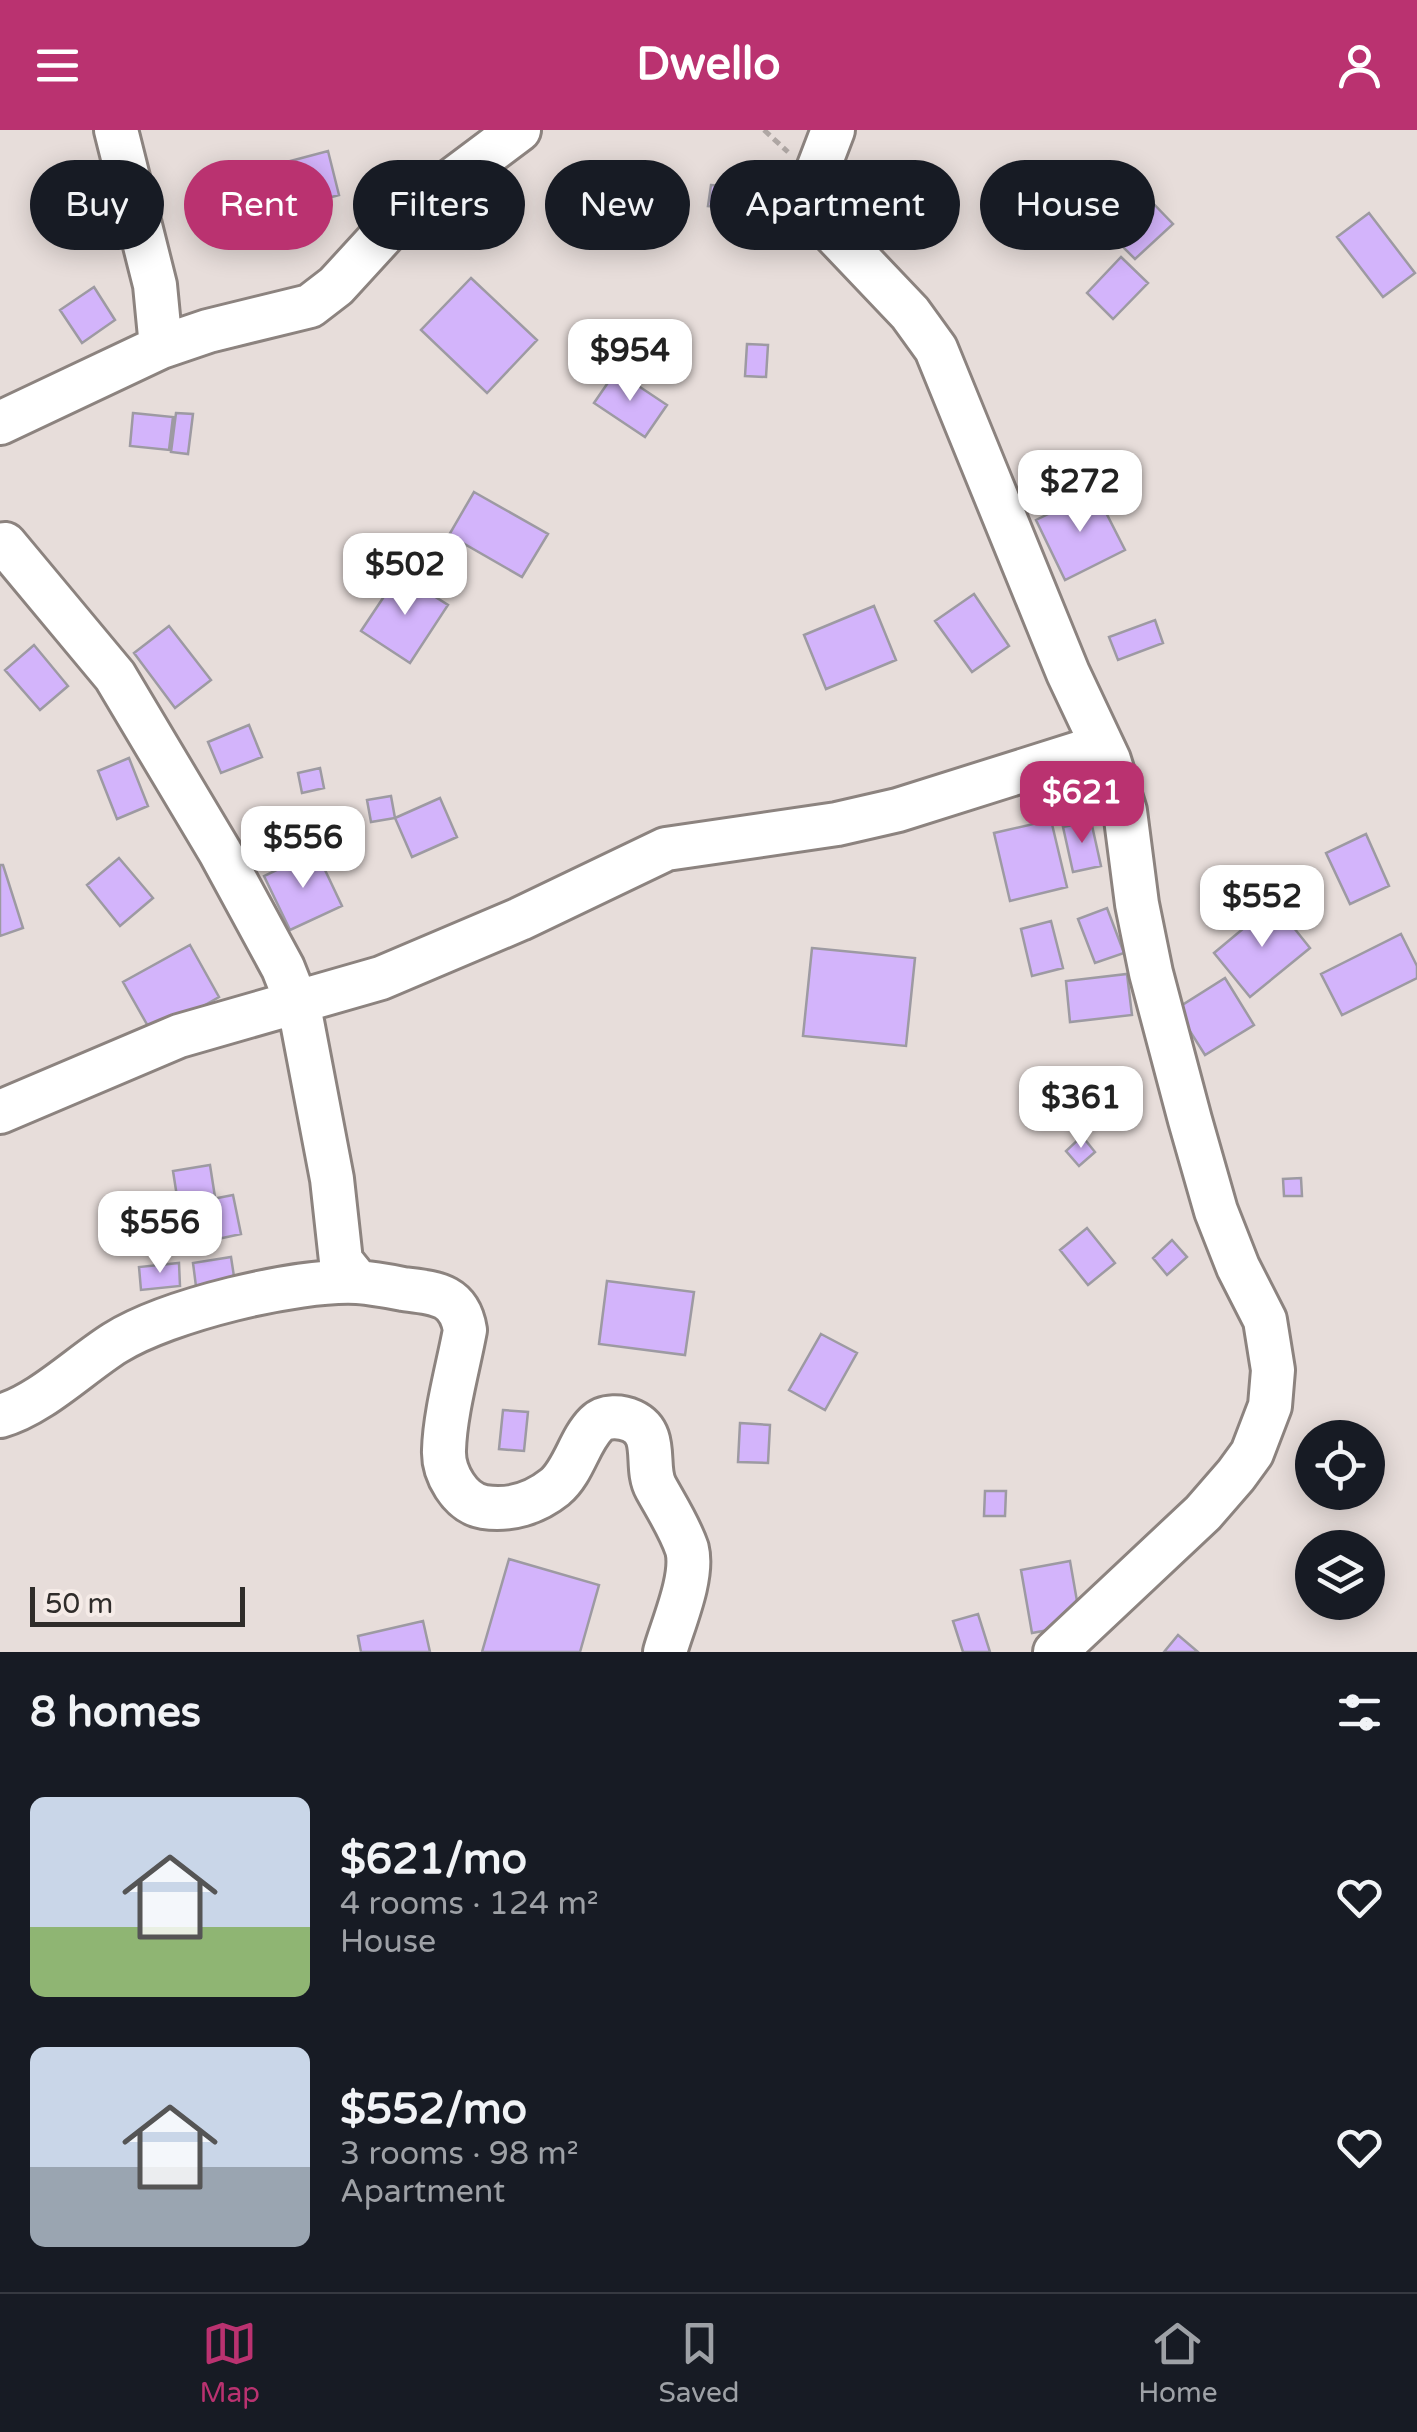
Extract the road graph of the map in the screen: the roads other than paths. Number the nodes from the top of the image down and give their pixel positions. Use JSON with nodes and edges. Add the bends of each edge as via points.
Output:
{"nodes":[{"id":1,"x":116,"y":130,"type":"edge"},
{"id":2,"x":520,"y":130,"type":"edge"},
{"id":3,"x":833,"y":130,"type":"edge"},
{"id":4,"x":161,"y":347,"type":"junction"},
{"id":5,"x":0,"y":423,"type":"edge"},
{"id":6,"x":2,"y":535,"type":"edge"},
{"id":7,"x":1101,"y":746,"type":"junction"},
{"id":8,"x":297,"y":1001,"type":"junction"},
{"id":9,"x":0,"y":1112,"type":"edge"},
{"id":10,"x":358,"y":1282,"type":"junction"},
{"id":11,"x":0,"y":1416,"type":"edge"},
{"id":12,"x":665,"y":1652,"type":"edge"},
{"id":13,"x":1054,"y":1652,"type":"edge"}],
"edges":[{"from":1,"to":4,"type":"street","via":[[155,285]]},
{"from":2,"to":4,"type":"street","via":[[391,226],[310,306]]},
{"from":3,"to":7,"type":"street","via":[[816,178],[832,231],[936,349]]},
{"from":4,"to":5,"type":"street"},
{"from":6,"to":8,"type":"street","via":[[115,676],[220,852]]},
{"from":7,"to":8,"type":"street","via":[[898,810],[666,849],[381,978]]},
{"from":7,"to":13,"type":"street","via":[[1125,811],[1151,972],[1190,1120],[1216,1211],[1264,1320],[1274,1382],[1252,1453],[1236,1475]]},
{"from":8,"to":9,"type":"street","via":[[179,1036]]},
{"from":8,"to":10,"type":"street","via":[[332,1179],[340,1261]]},
{"from":10,"to":11,"type":"street","via":[[296,1285],[198,1309],[127,1336],[30,1404]]},
{"from":10,"to":12,"type":"street","via":[[439,1294],[462,1315],[444,1452],[458,1492],[476,1506],[519,1506],[540,1498],[560,1483],[598,1422],[613,1416],[644,1430],[653,1483],[682,1538],[689,1569]]}]}
